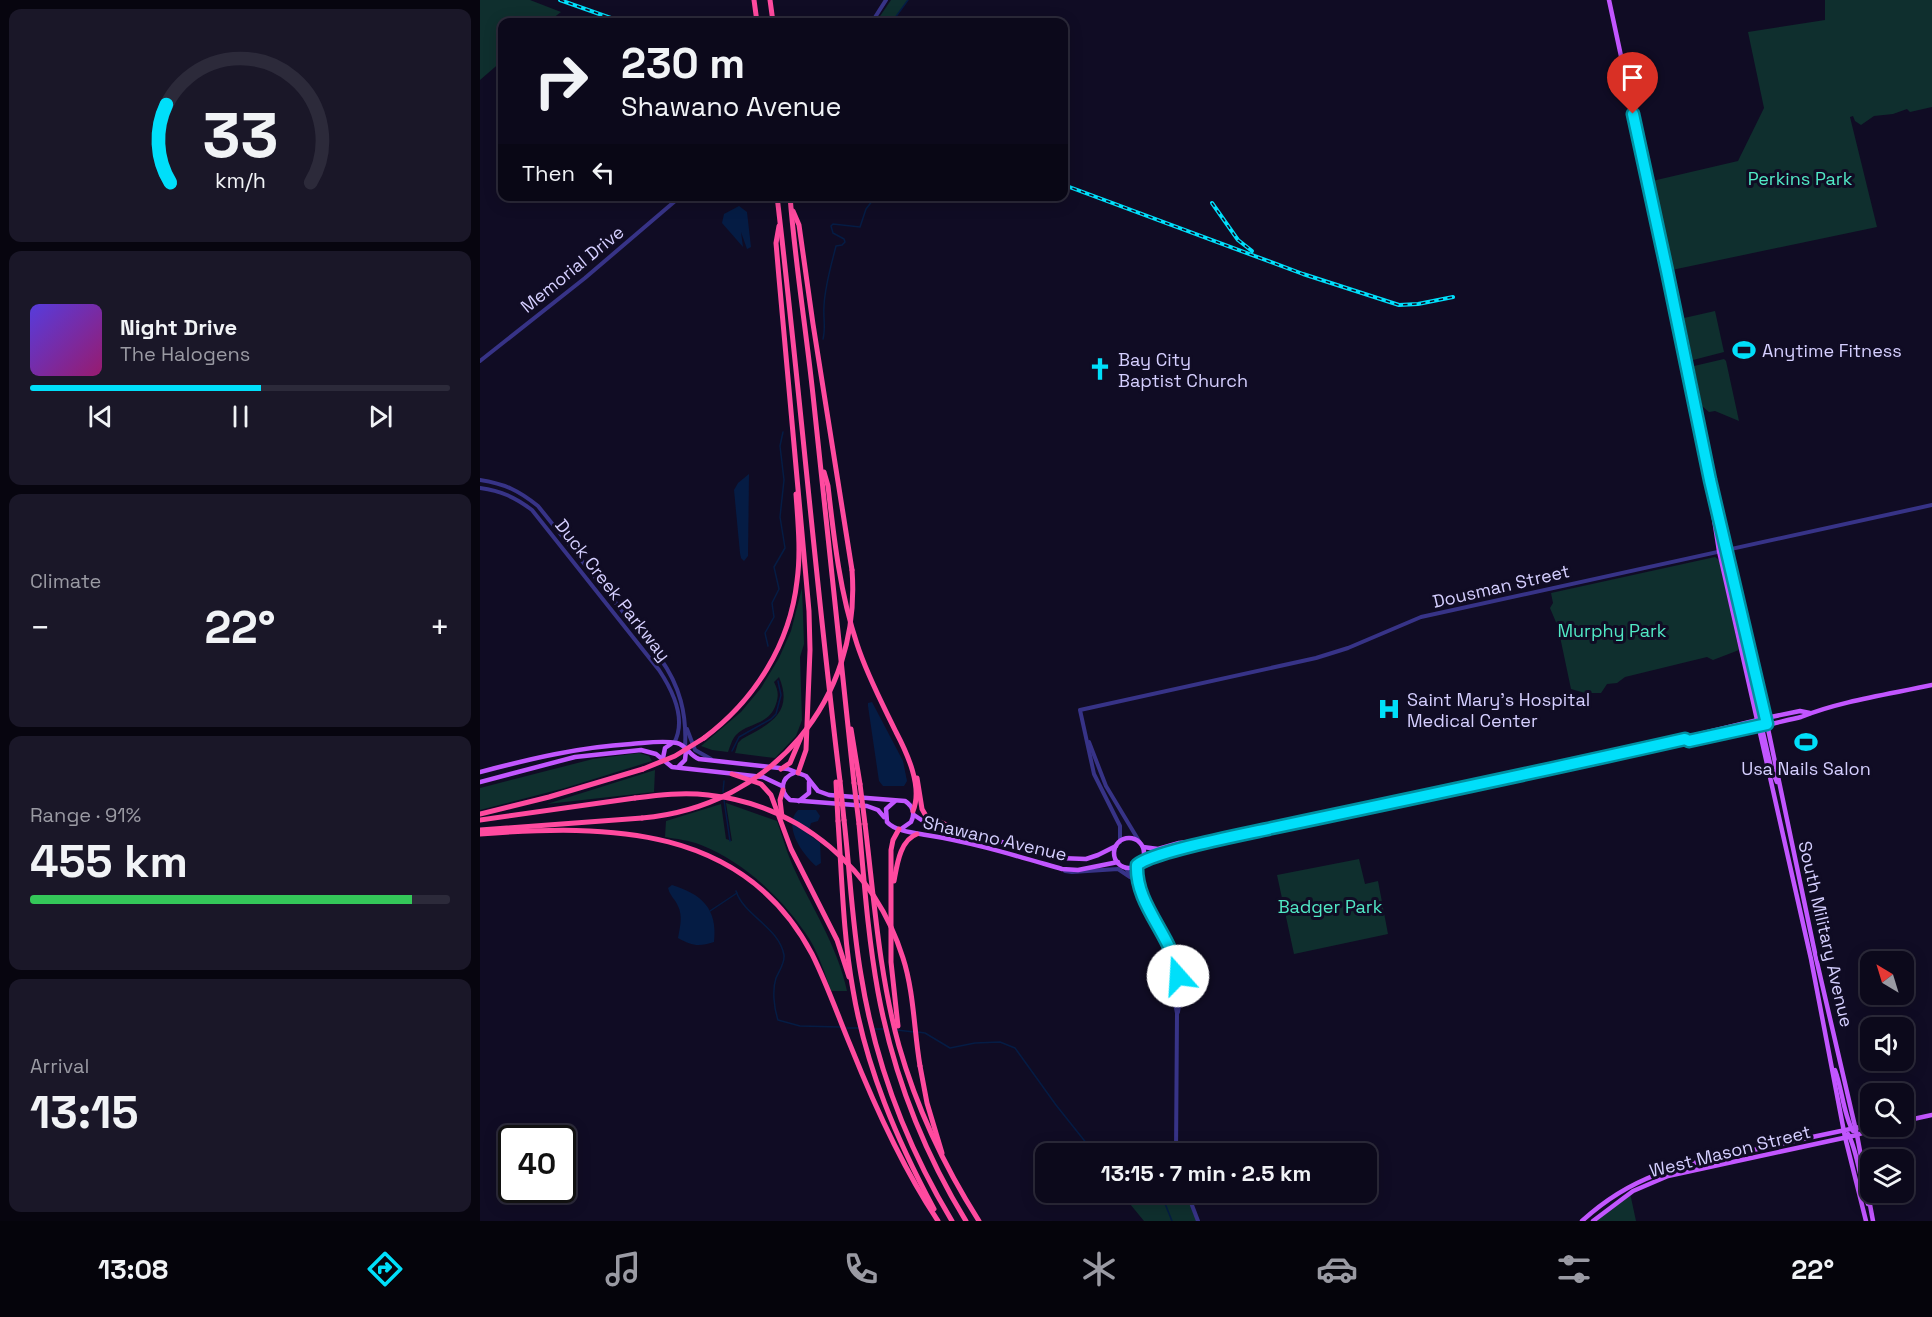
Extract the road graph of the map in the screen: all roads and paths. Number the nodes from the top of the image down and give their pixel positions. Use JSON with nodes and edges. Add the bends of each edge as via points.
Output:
{"nodes":[{"id":1,"x":754,"y":0,"type":"edge"},
{"id":2,"x":770,"y":0,"type":"edge"},
{"id":3,"x":886,"y":0,"type":"edge"},
{"id":4,"x":1609,"y":0,"type":"edge"},
{"id":5,"x":756,"y":18,"type":"edge"},
{"id":6,"x":772,"y":18,"type":"edge"},
{"id":7,"x":875,"y":18,"type":"edge"},
{"id":8,"x":675,"y":201,"type":"edge"},
{"id":9,"x":778,"y":201,"type":"edge"},
{"id":10,"x":790,"y":201,"type":"edge"},
{"id":11,"x":791,"y":207,"type":"junction"},
{"id":12,"x":780,"y":219,"type":"junction"},
{"id":13,"x":480,"y":361,"type":"edge"},
{"id":14,"x":821,"y":464,"type":"junction"},
{"id":15,"x":798,"y":474,"type":"junction"},
{"id":16,"x":480,"y":480,"type":"edge"},
{"id":17,"x":480,"y":488,"type":"edge"},
{"id":18,"x":1712,"y":493,"type":"junction"},
{"id":19,"x":1932,"y":504,"type":"edge"},
{"id":20,"x":1727,"y":549,"type":"junction"},
{"id":21,"x":1719,"y":551,"type":"junction"},
{"id":22,"x":1932,"y":686,"type":"edge"},
{"id":23,"x":1810,"y":713,"type":"junction"},
{"id":24,"x":807,"y":716,"type":"junction"},
{"id":25,"x":1762,"y":719,"type":"junction"},
{"id":26,"x":686,"y":726,"type":"junction"},
{"id":27,"x":1763,"y":726,"type":"junction"},
{"id":28,"x":1086,"y":736,"type":"junction"},
{"id":29,"x":1685,"y":739,"type":"junction"},
{"id":30,"x":672,"y":744,"type":"junction"},
{"id":31,"x":685,"y":750,"type":"junction"},
{"id":32,"x":663,"y":758,"type":"junction"},
{"id":33,"x":711,"y":759,"type":"junction"},
{"id":34,"x":679,"y":766,"type":"junction"},
{"id":35,"x":912,"y":767,"type":"junction"},
{"id":36,"x":782,"y":769,"type":"junction"},
{"id":37,"x":480,"y":772,"type":"edge"},
{"id":38,"x":796,"y":773,"type":"junction"},
{"id":39,"x":732,"y":774,"type":"junction"},
{"id":40,"x":808,"y":780,"type":"junction"},
{"id":41,"x":480,"y":782,"type":"edge"},
{"id":42,"x":857,"y":784,"type":"junction"},
{"id":43,"x":783,"y":788,"type":"junction"},
{"id":44,"x":798,"y":801,"type":"junction"},
{"id":45,"x":897,"y":801,"type":"junction"},
{"id":46,"x":913,"y":813,"type":"junction"},
{"id":47,"x":480,"y":814,"type":"edge"},
{"id":48,"x":480,"y":820,"type":"edge"},
{"id":49,"x":841,"y":821,"type":"junction"},
{"id":50,"x":887,"y":822,"type":"junction"},
{"id":51,"x":900,"y":829,"type":"junction"},
{"id":52,"x":480,"y":832,"type":"edge"},
{"id":53,"x":963,"y":832,"type":"junction"},
{"id":54,"x":917,"y":834,"type":"junction"},
{"id":55,"x":785,"y":836,"type":"junction"},
{"id":56,"x":1232,"y":837,"type":"junction"},
{"id":57,"x":1139,"y":841,"type":"junction"},
{"id":58,"x":1118,"y":844,"type":"junction"},
{"id":59,"x":1143,"y":847,"type":"junction"},
{"id":60,"x":1118,"y":862,"type":"junction"},
{"id":61,"x":1139,"y":864,"type":"junction"},
{"id":62,"x":1125,"y":867,"type":"junction"},
{"id":63,"x":1062,"y":869,"type":"junction"},
{"id":64,"x":1136,"y":883,"type":"junction"},
{"id":65,"x":891,"y":888,"type":"junction"},
{"id":66,"x":1141,"y":891,"type":"junction"},
{"id":67,"x":1160,"y":932,"type":"junction"},
{"id":68,"x":890,"y":989,"type":"junction"},
{"id":69,"x":853,"y":990,"type":"junction"},
{"id":70,"x":1178,"y":1013,"type":"junction"},
{"id":71,"x":1830,"y":1057,"type":"junction"},
{"id":72,"x":1932,"y":1115,"type":"edge"},
{"id":73,"x":1914,"y":1119,"type":"edge"},
{"id":74,"x":1860,"y":1127,"type":"edge"},
{"id":75,"x":1853,"y":1128,"type":"junction"},
{"id":76,"x":1844,"y":1130,"type":"junction"},
{"id":77,"x":1860,"y":1134,"type":"edge"},
{"id":78,"x":1857,"y":1135,"type":"junction"},
{"id":79,"x":1847,"y":1137,"type":"junction"},
{"id":80,"x":1176,"y":1143,"type":"edge"},
{"id":81,"x":943,"y":1161,"type":"junction"},
{"id":82,"x":1191,"y":1203,"type":"edge"},
{"id":83,"x":1873,"y":1219,"type":"edge"},
{"id":84,"x":966,"y":1220,"type":"edge"},
{"id":85,"x":939,"y":1221,"type":"edge"},
{"id":86,"x":952,"y":1221,"type":"edge"},
{"id":87,"x":978,"y":1221,"type":"edge"},
{"id":88,"x":1198,"y":1221,"type":"edge"},
{"id":89,"x":1582,"y":1221,"type":"edge"},
{"id":90,"x":1593,"y":1221,"type":"edge"},
{"id":91,"x":1866,"y":1221,"type":"edge"}],
"edges":[{"from":1,"to":5,"type":"highway"},
{"from":2,"to":6,"type":"highway"},
{"from":3,"to":7,"type":"street"},
{"from":4,"to":18,"type":"main road"},
{"from":8,"to":13,"type":"street","name":"Memorial Drive"},
{"from":9,"to":12,"type":"highway"},
{"from":10,"to":11,"type":"highway"},
{"from":11,"to":14,"type":"highway"},
{"from":11,"to":52,"type":"highway","bridge":true,"via":[[799,225],[852,570],[853,608],[843,660],[825,701],[796,742],[763,773],[723,797],[682,811],[642,818]]},
{"from":12,"to":15,"type":"highway","via":[[776,243]]},
{"from":12,"to":49,"type":"highway","bridge":true},
{"from":14,"to":35,"type":"highway","via":[[855,638]]},
{"from":14,"to":42,"type":"highway","via":[[838,644]]},
{"from":15,"to":24,"type":"highway","via":[[809,621]]},
{"from":15,"to":47,"type":"highway","bridge":true,"via":[[794,604],[776,654],[757,686],[730,717],[675,756],[643,769]]},
{"from":16,"to":26,"type":"street","name":"Duck Creek Parkway","via":[[504,485],[538,506],[668,669],[679,691]]},
{"from":17,"to":30,"type":"street","name":"Duck Creek Parkway","via":[[499,490],[532,510],[659,670],[677,708],[680,728]]},
{"from":18,"to":20,"type":"main road"},
{"from":18,"to":21,"type":"main road"},
{"from":19,"to":20,"type":"street","name":"Dousman Street"},
{"from":20,"to":21,"type":"street","name":"Dousman Street"},
{"from":20,"to":25,"type":"main road"},
{"from":21,"to":25,"type":"main road","via":[[1744,661]]},
{"from":21,"to":28,"type":"street","name":"Dousman Street","via":[[1421,617],[1316,658],[1080,710]]},
{"from":22,"to":23,"type":"main road"},
{"from":23,"to":25,"type":"main road","via":[[1800,711]]},
{"from":23,"to":27,"type":"main road"},
{"from":24,"to":36,"type":"highway","via":[[792,758]]},
{"from":24,"to":38,"type":"highway","via":[[805,756]]},
{"from":25,"to":27,"type":"main road"},
{"from":25,"to":27,"type":"main road"},
{"from":25,"to":29,"type":"main road"},
{"from":26,"to":31,"type":"street"},
{"from":26,"to":33,"type":"street","via":[[695,750]]},
{"from":27,"to":29,"type":"main road"},
{"from":27,"to":71,"type":"main road","name":"South Military Avenue"},
{"from":27,"to":75,"type":"main road","name":"South Military Avenue","via":[[1781,792]]},
{"from":28,"to":57,"type":"street","via":[[1106,786]]},
{"from":28,"to":58,"type":"street","via":[[1094,774],[1120,826]]},
{"from":29,"to":56,"type":"main road"},
{"from":30,"to":31,"type":"main road","via":[[680,744]]},
{"from":30,"to":32,"type":"main road","via":[[665,748]]},
{"from":30,"to":37,"type":"main road","via":[[600,746]]},
{"from":31,"to":33,"type":"main road","via":[[695,758]]},
{"from":31,"to":34,"type":"main road","via":[[686,760]]},
{"from":32,"to":34,"type":"main road","via":[[669,766]]},
{"from":32,"to":41,"type":"main road","via":[[641,750],[597,754]]},
{"from":33,"to":36,"type":"main road"},
{"from":34,"to":39,"type":"main road"},
{"from":35,"to":46,"type":"highway"},
{"from":35,"to":53,"type":"highway","via":[[926,816]]},
{"from":36,"to":38,"type":"main road"},
{"from":38,"to":40,"type":"main road"},
{"from":38,"to":43,"type":"main road","via":[[786,778]]},
{"from":39,"to":43,"type":"main road","via":[[763,777]]},
{"from":39,"to":55,"type":"highway","via":[[766,789]]},
{"from":40,"to":44,"type":"main road","via":[[809,793]]},
{"from":40,"to":45,"type":"main road","via":[[818,791],[829,795]]},
{"from":42,"to":68,"type":"highway","bridge":true},
{"from":42,"to":84,"type":"highway","bridge":true,"via":[[871,947],[888,1039],[927,1149]]},
{"from":43,"to":44,"type":"main road","via":[[790,800]]},
{"from":43,"to":55,"type":"highway","via":[[780,804]]},
{"from":44,"to":50,"type":"main road","via":[[872,807]]},
{"from":45,"to":46,"type":"main road","via":[[909,804]]},
{"from":45,"to":50,"type":"main road","via":[[886,809]]},
{"from":46,"to":51,"type":"main road","via":[[911,822]]},
{"from":46,"to":53,"type":"main road","name":"Shawano Avenue","via":[[929,825]]},
{"from":48,"to":81,"type":"highway","bridge":true,"via":[[689,794],[747,802],[801,825],[841,856],[889,921],[907,974],[927,1103]]},
{"from":49,"to":69,"type":"highway","via":[[844,924]]},
{"from":49,"to":86,"type":"highway","via":[[874,1039],[909,1138]]},
{"from":50,"to":51,"type":"main road"},
{"from":51,"to":54,"type":"main road","name":"Shawano Avenue"},
{"from":51,"to":65,"type":"highway","via":[[892,844]]},
{"from":52,"to":85,"type":"highway","via":[[621,833],[651,837],[721,862],[764,892],[799,933],[814,958],[897,1149]]},
{"from":53,"to":58,"type":"main road","name":"Shawano Avenue","via":[[1073,860],[1098,855]]},
{"from":54,"to":63,"type":"main road","name":"Shawano Avenue","via":[[956,840]]},
{"from":54,"to":65,"type":"highway","via":[[906,842]]},
{"from":55,"to":69,"type":"highway","via":[[833,932]]},
{"from":56,"to":59,"type":"main road","via":[[1158,849]]},
{"from":56,"to":61,"type":"main road","via":[[1159,855]]},
{"from":57,"to":58,"type":"main road","via":[[1129,838]]},
{"from":57,"to":59,"type":"main road"},
{"from":58,"to":60,"type":"main road"},
{"from":59,"to":61,"type":"main road"},
{"from":60,"to":62,"type":"main road"},
{"from":60,"to":63,"type":"main road","name":"Shawano Avenue"},
{"from":61,"to":62,"type":"main road"},
{"from":61,"to":66,"type":"street"},
{"from":62,"to":64,"type":"street"},
{"from":63,"to":64,"type":"street","via":[[1118,869]]},
{"from":64,"to":66,"type":"street"},
{"from":65,"to":68,"type":"highway"},
{"from":66,"to":67,"type":"street"},
{"from":67,"to":70,"type":"street"},
{"from":67,"to":70,"type":"street","via":[[1178,971]]},
{"from":68,"to":81,"type":"highway","via":[[906,1069]]},
{"from":69,"to":85,"type":"highway","via":[[863,1038],[895,1131]]},
{"from":70,"to":80,"type":"street"},
{"from":71,"to":75,"type":"main road"},
{"from":71,"to":76,"type":"main road","name":"South Military Avenue"},
{"from":72,"to":73,"type":"main road"},
{"from":74,"to":75,"type":"main road","name":"West Mason Street"},
{"from":75,"to":76,"type":"main road","name":"West Mason Street"},
{"from":75,"to":78,"type":"main road","name":"South Military Avenue"},
{"from":76,"to":79,"type":"main road","name":"South Military Avenue"},
{"from":76,"to":89,"type":"main road","name":"West Mason Street","via":[[1664,1170],[1610,1197]]},
{"from":77,"to":78,"type":"main road","name":"West Mason Street"},
{"from":78,"to":79,"type":"main road","name":"West Mason Street"},
{"from":78,"to":83,"type":"main road","name":"South Military Avenue"},
{"from":79,"to":83,"type":"main road"},
{"from":79,"to":90,"type":"main road","name":"West Mason Street","via":[[1668,1176],[1633,1191]]},
{"from":79,"to":91,"type":"main road","name":"South Military Avenue"},
{"from":81,"to":87,"type":"highway"},
{"from":82,"to":88,"type":"street"}]}
